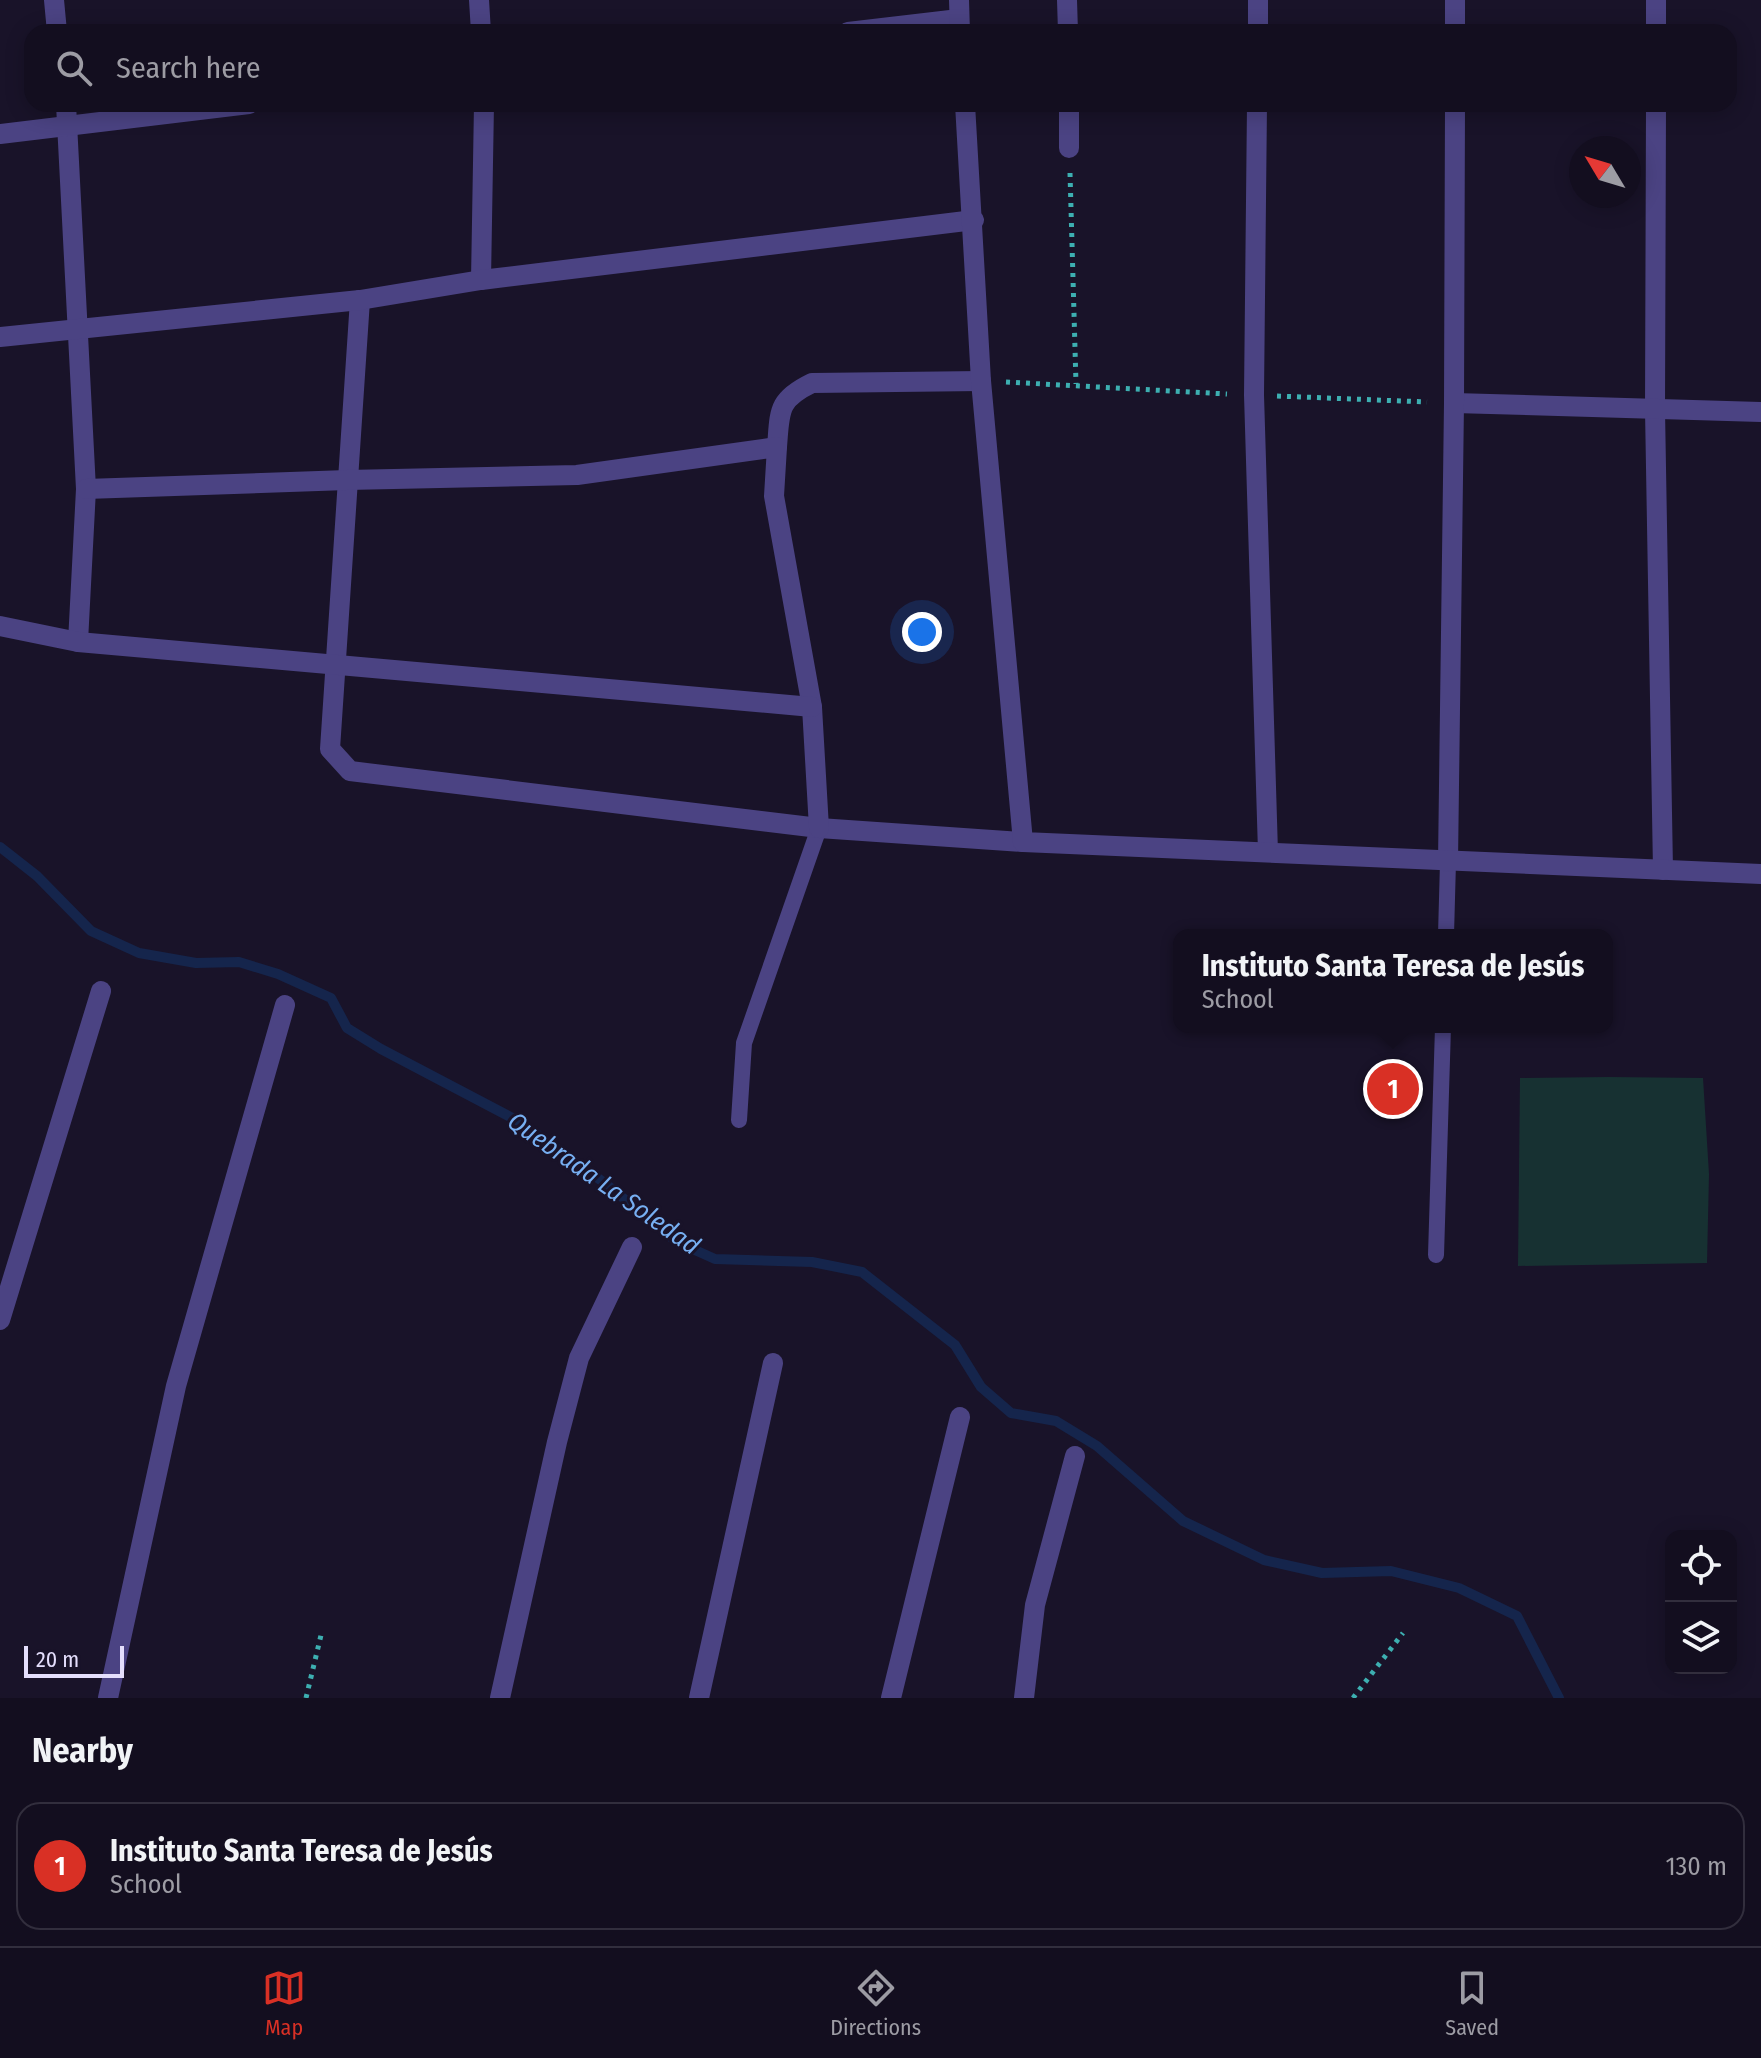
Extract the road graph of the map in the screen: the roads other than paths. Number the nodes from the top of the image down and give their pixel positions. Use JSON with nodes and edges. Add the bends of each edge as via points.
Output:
{"nodes":[{"id":1,"x":54,"y":0,"type":"edge"},
{"id":2,"x":479,"y":0,"type":"edge"},
{"id":3,"x":1067,"y":0,"type":"edge"},
{"id":4,"x":1258,"y":0,"type":"edge"},
{"id":5,"x":1455,"y":0,"type":"edge"},
{"id":6,"x":1656,"y":0,"type":"edge"},
{"id":7,"x":959,"y":17,"type":"edge"},
{"id":8,"x":56,"y":24,"type":"edge"},
{"id":9,"x":480,"y":24,"type":"edge"},
{"id":10,"x":907,"y":24,"type":"edge"},
{"id":11,"x":1068,"y":24,"type":"edge"},
{"id":12,"x":1258,"y":24,"type":"edge"},
{"id":13,"x":1455,"y":24,"type":"edge"},
{"id":14,"x":1656,"y":24,"type":"edge"},
{"id":15,"x":67,"y":112,"type":"edge"},
{"id":16,"x":186,"y":112,"type":"edge"},
{"id":17,"x":484,"y":112,"type":"edge"},
{"id":18,"x":966,"y":112,"type":"edge"},
{"id":19,"x":1069,"y":112,"type":"edge"},
{"id":20,"x":1257,"y":112,"type":"edge"},
{"id":21,"x":1455,"y":112,"type":"edge"},
{"id":22,"x":1656,"y":112,"type":"edge"},
{"id":23,"x":68,"y":127,"type":"junction"},
{"id":24,"x":0,"y":134,"type":"edge"},
{"id":25,"x":1069,"y":148,"type":"road end"},
{"id":26,"x":974,"y":220,"type":"junction"},
{"id":27,"x":481,"y":280,"type":"junction"},
{"id":28,"x":360,"y":300,"type":"junction"},
{"id":29,"x":76,"y":329,"type":"junction"},
{"id":30,"x":0,"y":337,"type":"edge"},
{"id":31,"x":981,"y":381,"type":"junction"},
{"id":32,"x":1454,"y":403,"type":"junction"},
{"id":33,"x":1655,"y":410,"type":"junction"},
{"id":34,"x":1761,"y":412,"type":"edge"},
{"id":35,"x":777,"y":447,"type":"junction"},
{"id":36,"x":347,"y":480,"type":"junction"},
{"id":37,"x":86,"y":489,"type":"junction"},
{"id":38,"x":0,"y":626,"type":"edge"},
{"id":39,"x":78,"y":642,"type":"junction"},
{"id":40,"x":337,"y":665,"type":"junction"},
{"id":41,"x":812,"y":707,"type":"junction"},
{"id":42,"x":819,"y":828,"type":"junction"},
{"id":43,"x":1023,"y":842,"type":"junction"},
{"id":44,"x":1268,"y":852,"type":"junction"},
{"id":45,"x":1448,"y":862,"type":"junction"},
{"id":46,"x":1663,"y":870,"type":"junction"},
{"id":47,"x":1761,"y":874,"type":"edge"},
{"id":48,"x":1446,"y":929,"type":"edge"},
{"id":49,"x":101,"y":991,"type":"dead end"},
{"id":50,"x":285,"y":1005,"type":"dead end"},
{"id":51,"x":1443,"y":1033,"type":"edge"},
{"id":52,"x":739,"y":1120,"type":"dead end"},
{"id":53,"x":632,"y":1247,"type":"dead end"},
{"id":54,"x":1436,"y":1255,"type":"dead end"},
{"id":55,"x":0,"y":1320,"type":"edge"},
{"id":56,"x":773,"y":1363,"type":"dead end"},
{"id":57,"x":960,"y":1417,"type":"dead end"},
{"id":58,"x":1075,"y":1456,"type":"dead end"},
{"id":59,"x":108,"y":1698,"type":"edge"},
{"id":60,"x":500,"y":1698,"type":"edge"},
{"id":61,"x":699,"y":1698,"type":"edge"},
{"id":62,"x":891,"y":1698,"type":"edge"},
{"id":63,"x":1024,"y":1698,"type":"edge"}],
"edges":[{"from":1,"to":8,"type":"street"},
{"from":2,"to":9,"type":"street"},
{"from":3,"to":11,"type":"street"},
{"from":4,"to":12,"type":"street"},
{"from":5,"to":13,"type":"street"},
{"from":6,"to":14,"type":"street"},
{"from":7,"to":10,"type":"street"},
{"from":15,"to":23,"type":"street"},
{"from":16,"to":23,"type":"street"},
{"from":17,"to":27,"type":"street"},
{"from":18,"to":26,"type":"street"},
{"from":19,"to":25,"type":"street"},
{"from":20,"to":44,"type":"street","via":[[1254,395]]},
{"from":21,"to":32,"type":"street"},
{"from":22,"to":33,"type":"street"},
{"from":23,"to":24,"type":"street"},
{"from":23,"to":29,"type":"street"},
{"from":26,"to":27,"type":"street"},
{"from":26,"to":31,"type":"street"},
{"from":27,"to":28,"type":"street"},
{"from":28,"to":29,"type":"street"},
{"from":28,"to":36,"type":"street"},
{"from":29,"to":30,"type":"street"},
{"from":29,"to":37,"type":"street"},
{"from":31,"to":35,"type":"street","via":[[812,383],[792,393],[780,408]]},
{"from":31,"to":43,"type":"street"},
{"from":32,"to":33,"type":"street"},
{"from":32,"to":45,"type":"street"},
{"from":33,"to":34,"type":"street"},
{"from":33,"to":46,"type":"street"},
{"from":35,"to":36,"type":"street","via":[[577,475]]},
{"from":35,"to":41,"type":"street","via":[[774,496]]},
{"from":36,"to":37,"type":"street"},
{"from":36,"to":40,"type":"street"},
{"from":37,"to":39,"type":"street"},
{"from":38,"to":39,"type":"street"},
{"from":39,"to":40,"type":"street"},
{"from":40,"to":41,"type":"street"},
{"from":40,"to":42,"type":"street","via":[[330,749],[350,771]]},
{"from":41,"to":42,"type":"street"},
{"from":42,"to":43,"type":"street"},
{"from":42,"to":52,"type":"lane","via":[[744,1043]]},
{"from":43,"to":44,"type":"street"},
{"from":44,"to":45,"type":"street"},
{"from":45,"to":46,"type":"street"},
{"from":45,"to":48,"type":"lane"},
{"from":46,"to":47,"type":"street"},
{"from":49,"to":55,"type":"street"},
{"from":50,"to":59,"type":"street","via":[[176,1386]]},
{"from":51,"to":54,"type":"lane"},
{"from":53,"to":60,"type":"street","via":[[579,1358]]},
{"from":56,"to":61,"type":"street"},
{"from":57,"to":62,"type":"street"},
{"from":58,"to":63,"type":"street","via":[[1035,1605]]}]}
